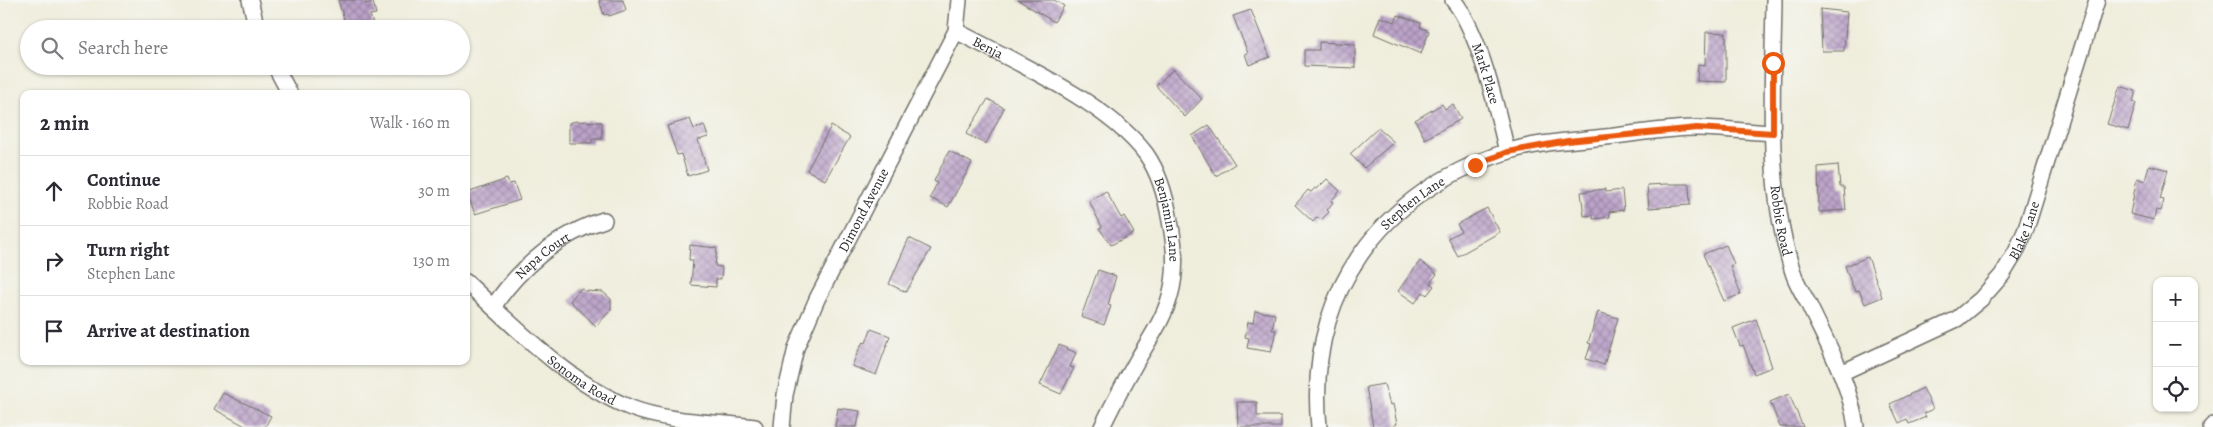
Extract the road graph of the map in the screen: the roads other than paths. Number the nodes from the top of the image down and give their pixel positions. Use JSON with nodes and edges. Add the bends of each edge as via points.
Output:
{"nodes":[{"id":1,"x":250,"y":0,"type":"edge"},
{"id":2,"x":959,"y":0,"type":"edge"},
{"id":3,"x":1454,"y":0,"type":"edge"},
{"id":4,"x":1774,"y":0,"type":"edge"},
{"id":5,"x":2097,"y":0,"type":"edge"},
{"id":6,"x":255,"y":20,"type":"edge"},
{"id":7,"x":956,"y":31,"type":"junction"},
{"id":8,"x":1020,"y":64,"type":"joint"},
{"id":9,"x":280,"y":75,"type":"edge"},
{"id":10,"x":288,"y":90,"type":"edge"},
{"id":11,"x":1773,"y":133,"type":"junction"},
{"id":12,"x":1507,"y":152,"type":"junction"},
{"id":13,"x":604,"y":220,"type":"dead end"},
{"id":14,"x":470,"y":286,"type":"edge"},
{"id":15,"x":493,"y":306,"type":"junction"},
{"id":16,"x":1841,"y":372,"type":"junction"},
{"id":17,"x":755,"y":427,"type":"edge"},
{"id":18,"x":782,"y":427,"type":"edge"},
{"id":19,"x":1102,"y":427,"type":"edge"},
{"id":20,"x":1319,"y":427,"type":"edge"},
{"id":21,"x":1856,"y":427,"type":"edge"}],
"edges":[{"from":1,"to":6,"type":"street"},
{"from":2,"to":7,"type":"street","name":"Dimond Avenue"},
{"from":3,"to":12,"type":"street","name":"Mark Place","via":[[1473,36],[1500,119]]},
{"from":4,"to":11,"type":"street","name":"Robbie Road"},
{"from":5,"to":16,"type":"street","name":"Blake Lane","via":[[2026,229],[2002,275],[1957,319]]},
{"from":7,"to":8,"type":"street","name":"Benja"},
{"from":7,"to":18,"type":"street","name":"Dimond Avenue","via":[[817,299],[796,348]]},
{"from":8,"to":19,"type":"street","name":"Benjamin Lane","via":[[1105,114],[1128,133],[1146,155],[1166,197],[1174,242],[1170,296],[1161,320]]},
{"from":9,"to":10,"type":"street"},
{"from":11,"to":12,"type":"street","name":"Stephen Lane","via":[[1697,128],[1568,141]]},
{"from":11,"to":16,"type":"street","name":"Robbie Road","via":[[1776,201],[1792,271]]},
{"from":12,"to":20,"type":"street","name":"Stephen Lane","via":[[1441,182],[1407,204],[1363,249],[1332,308],[1324,335],[1317,374]]},
{"from":13,"to":15,"type":"street","name":"Napa Court","via":[[588,225],[527,265]]},
{"from":14,"to":15,"type":"street","name":"Sonoma Road"},
{"from":15,"to":17,"type":"street","name":"Sonoma Road","via":[[558,364],[598,391],[632,408],[660,416]]},
{"from":16,"to":21,"type":"street","name":"Robbie Road"}]}
